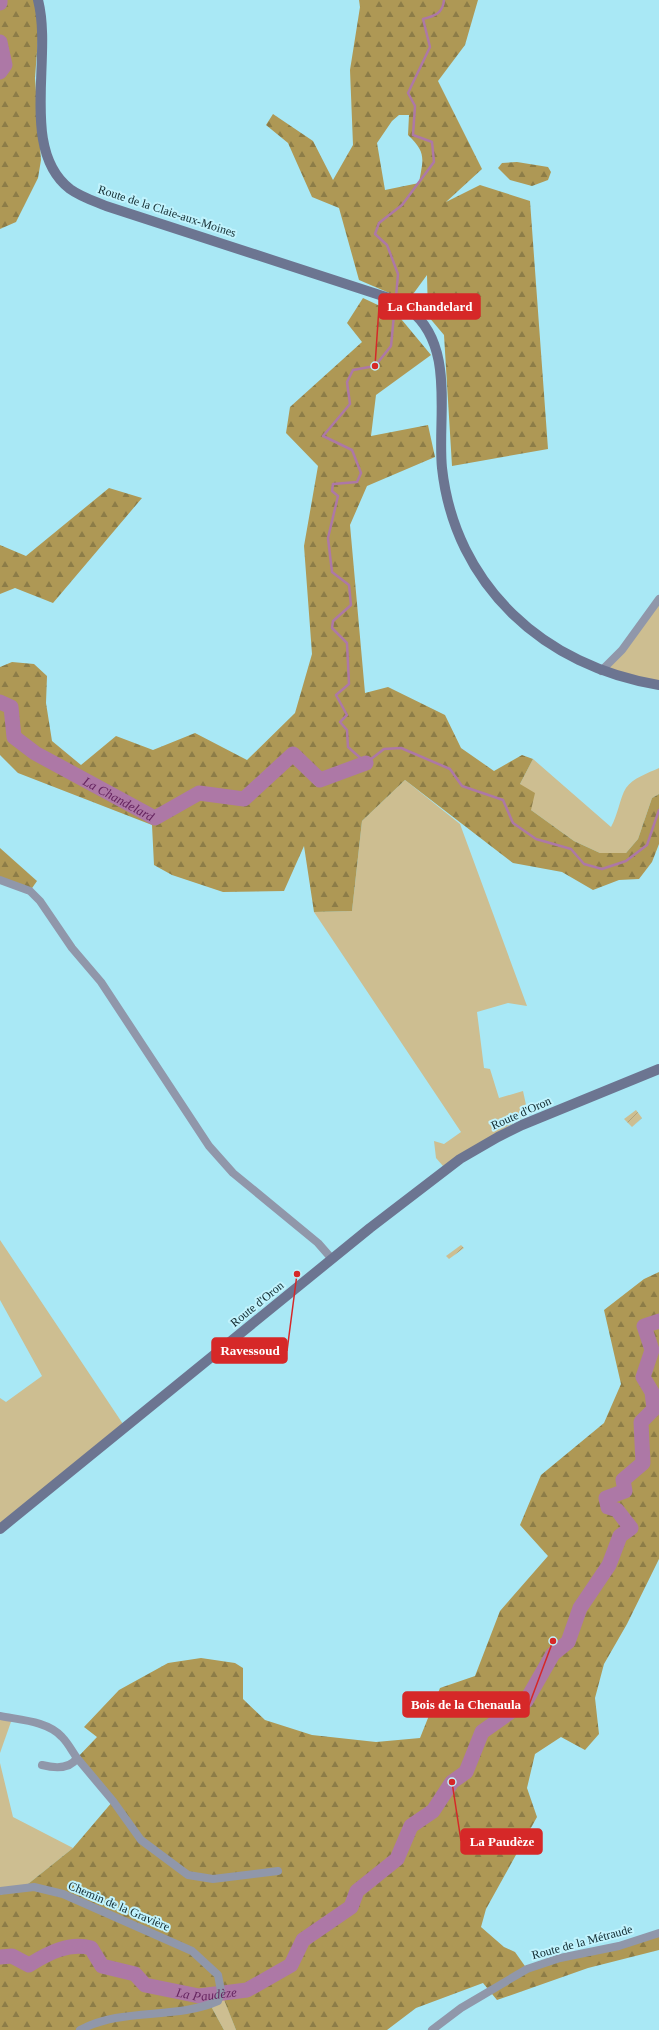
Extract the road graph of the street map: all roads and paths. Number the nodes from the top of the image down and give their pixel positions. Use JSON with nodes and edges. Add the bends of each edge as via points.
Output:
{"nodes":[{"id":1,"x":38,"y":0,"type":"edge"},
{"id":2,"x":659,"y":599,"type":"edge"},
{"id":3,"x":601,"y":671,"type":"junction"},
{"id":4,"x":659,"y":685,"type":"edge"},
{"id":5,"x":0,"y":880,"type":"edge"},
{"id":6,"x":659,"y":1069,"type":"edge"},
{"id":7,"x":332,"y":1259,"type":"junction"},
{"id":8,"x":0,"y":1529,"type":"edge"},
{"id":9,"x":0,"y":1716,"type":"edge"},
{"id":10,"x":77,"y":1758,"type":"junction"},
{"id":11,"x":42,"y":1765,"type":"dead end"},
{"id":12,"x":278,"y":1871,"type":"dead end"},
{"id":13,"x":0,"y":1891,"type":"edge"},
{"id":14,"x":659,"y":1934,"type":"edge"},
{"id":15,"x":80,"y":2030,"type":"edge"},
{"id":16,"x":432,"y":2030,"type":"edge"}],
"edges":[{"from":1,"to":3,"type":"main road","name":"Route de la Claie-aux-Moines","via":[[42,30],[42,140],[48,161],[57,176],[70,189],[106,206],[389,298],[409,309],[420,320],[438,354],[441,379],[442,468],[450,509],[478,572],[501,602],[528,629],[559,650]]},
{"from":2,"to":3,"type":"street","via":[[622,650]]},
{"from":3,"to":4,"type":"main road","name":"Route de la Claie-aux-Moines"},
{"from":5,"to":7,"type":"street","via":[[30,891],[40,901],[72,948],[101,982],[209,1146],[233,1173],[318,1243]]},
{"from":6,"to":7,"type":"main road","name":"Route d'Oron","via":[[522,1125],[477,1149],[441,1173]]},
{"from":7,"to":8,"type":"main road","name":"Route d'Oron"},
{"from":9,"to":10,"type":"street","via":[[52,1729],[62,1736]]},
{"from":10,"to":11,"type":"street","via":[[74,1763],[67,1766]]},
{"from":10,"to":12,"type":"street","via":[[141,1840],[188,1875],[213,1879]]},
{"from":13,"to":15,"type":"street","name":"Chemin de la Gravière","via":[[34,1888],[63,1894],[192,1951],[218,1975],[221,1991],[218,2001],[203,2008],[125,2015]]},
{"from":14,"to":16,"type":"street","name":"Route de la Métraude","via":[[619,1946],[560,1958],[527,1969],[462,2008]]}]}
